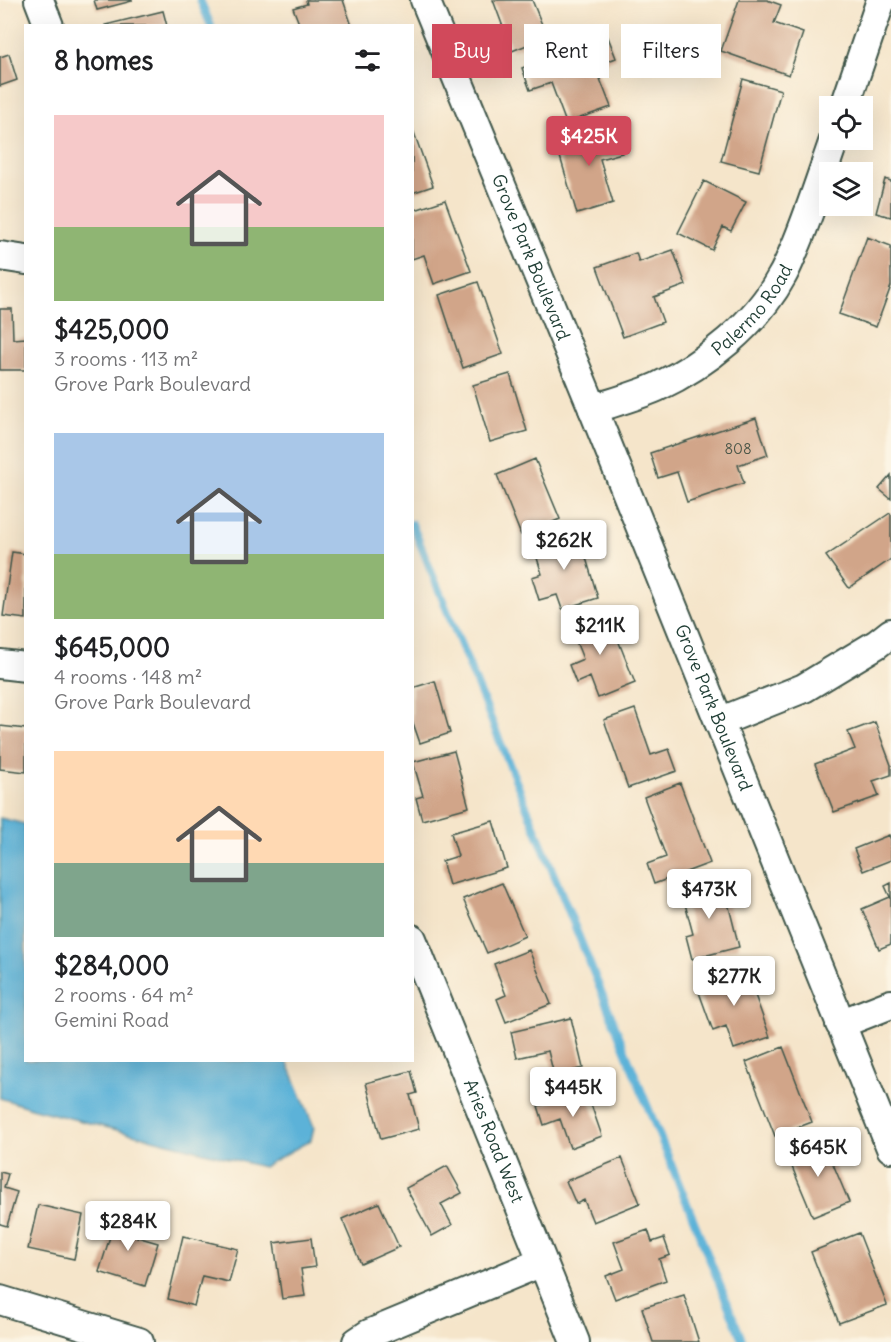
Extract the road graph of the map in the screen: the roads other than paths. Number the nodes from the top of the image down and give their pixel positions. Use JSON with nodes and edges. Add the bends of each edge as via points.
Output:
{"nodes":[{"id":1,"x":39,"y":0,"type":"edge"},
{"id":2,"x":425,"y":0,"type":"edge"},
{"id":3,"x":881,"y":0,"type":"edge"},
{"id":4,"x":48,"y":24,"type":"edge"},
{"id":5,"x":848,"y":96,"type":"edge"},
{"id":6,"x":831,"y":150,"type":"edge"},
{"id":7,"x":0,"y":256,"type":"edge"},
{"id":8,"x":24,"y":260,"type":"edge"},
{"id":9,"x":593,"y":409,"type":"junction"},
{"id":10,"x":891,"y":633,"type":"edge"},
{"id":11,"x":0,"y":664,"type":"edge"},
{"id":12,"x":24,"y":668,"type":"edge"},
{"id":13,"x":719,"y":722,"type":"junction"},
{"id":14,"x":414,"y":944,"type":"edge"},
{"id":15,"x":891,"y":1004,"type":"edge"},
{"id":16,"x":840,"y":1024,"type":"junction"},
{"id":17,"x":891,"y":1148,"type":"edge"},
{"id":18,"x":542,"y":1262,"type":"junction"},
{"id":19,"x":0,"y":1300,"type":"edge"},
{"id":20,"x":139,"y":1342,"type":"edge"},
{"id":21,"x":357,"y":1342,"type":"edge"},
{"id":22,"x":574,"y":1342,"type":"edge"}],
"edges":[{"from":1,"to":4,"type":"street"},
{"from":2,"to":9,"type":"street","name":"Grove Park Boulevard"},
{"from":3,"to":5,"type":"street"},
{"from":6,"to":9,"type":"street","name":"Palermo Road","via":[[783,275],[767,300],[703,362],[659,386]]},
{"from":7,"to":8,"type":"street"},
{"from":9,"to":13,"type":"street","name":"Grove Park Boulevard"},
{"from":10,"to":13,"type":"street","via":[[804,688]]},
{"from":11,"to":12,"type":"street"},
{"from":13,"to":16,"type":"street","name":"Grove Park Boulevard"},
{"from":14,"to":18,"type":"street","name":"Aries Road West"},
{"from":15,"to":16,"type":"street"},
{"from":16,"to":17,"type":"street","name":"Grove Park Boulevard"},
{"from":18,"to":21,"type":"street"},
{"from":18,"to":22,"type":"street","name":"Aries Road West"},
{"from":19,"to":20,"type":"street"}]}
